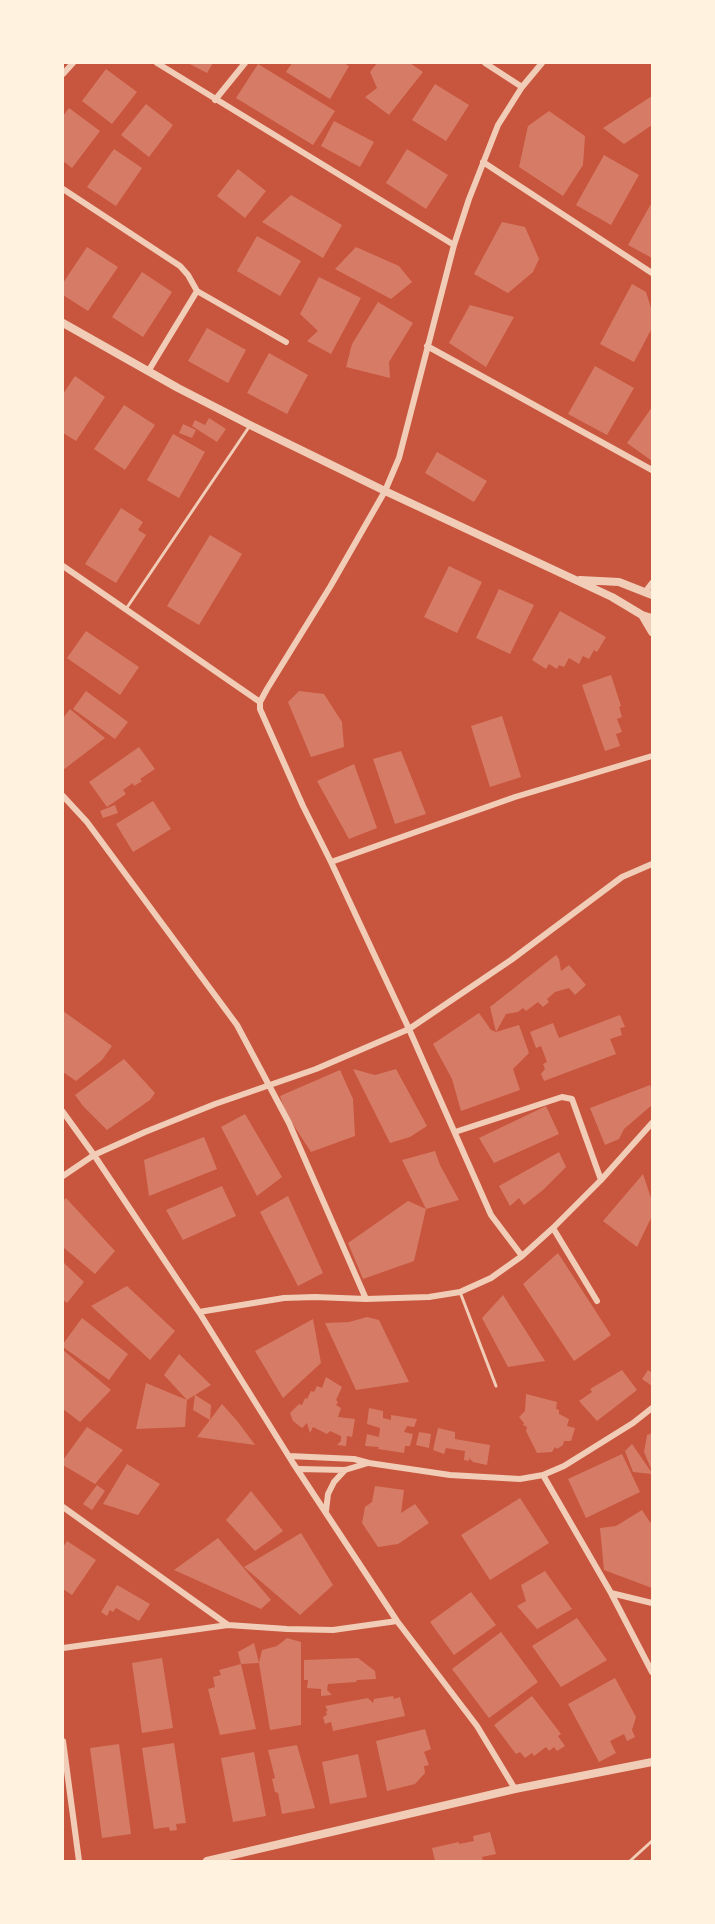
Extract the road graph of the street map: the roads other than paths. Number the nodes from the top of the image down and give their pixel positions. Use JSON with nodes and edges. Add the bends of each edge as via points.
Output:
{"nodes":[{"id":1,"x":74,"y":63,"type":"edge"},
{"id":2,"x":157,"y":63,"type":"edge"},
{"id":3,"x":245,"y":63,"type":"edge"},
{"id":4,"x":485,"y":63,"type":"edge"},
{"id":5,"x":542,"y":63,"type":"edge"},
{"id":6,"x":63,"y":74,"type":"edge"},
{"id":7,"x":522,"y":87,"type":"junction"},
{"id":8,"x":215,"y":100,"type":"junction"},
{"id":9,"x":483,"y":162,"type":"junction"},
{"id":10,"x":63,"y":189,"type":"edge"},
{"id":11,"x":454,"y":245,"type":"junction"},
{"id":12,"x":652,"y":273,"type":"edge"},
{"id":13,"x":197,"y":291,"type":"junction"},
{"id":14,"x":63,"y":323,"type":"edge"},
{"id":15,"x":286,"y":342,"type":"dead end"},
{"id":16,"x":427,"y":346,"type":"junction"},
{"id":17,"x":149,"y":370,"type":"junction"},
{"id":18,"x":250,"y":425,"type":"junction"},
{"id":19,"x":652,"y":470,"type":"edge"},
{"id":20,"x":385,"y":492,"type":"junction"},
{"id":21,"x":63,"y":566,"type":"edge"},
{"id":22,"x":574,"y":579,"type":"junction"},
{"id":23,"x":652,"y":583,"type":"edge"},
{"id":24,"x":648,"y":594,"type":"edge"},
{"id":25,"x":126,"y":609,"type":"junction"},
{"id":26,"x":642,"y":615,"type":"junction"},
{"id":27,"x":652,"y":618,"type":"edge"},
{"id":28,"x":652,"y":632,"type":"edge"},
{"id":29,"x":260,"y":702,"type":"junction"},
{"id":30,"x":652,"y":756,"type":"edge"},
{"id":31,"x":63,"y":796,"type":"edge"},
{"id":32,"x":331,"y":862,"type":"junction"},
{"id":33,"x":652,"y":864,"type":"edge"},
{"id":34,"x":409,"y":1029,"type":"junction"},
{"id":35,"x":270,"y":1085,"type":"junction"},
{"id":36,"x":63,"y":1112,"type":"edge"},
{"id":37,"x":652,"y":1124,"type":"edge"},
{"id":38,"x":455,"y":1132,"type":"junction"},
{"id":39,"x":94,"y":1155,"type":"junction"},
{"id":40,"x":63,"y":1176,"type":"edge"},
{"id":41,"x":601,"y":1180,"type":"junction"},
{"id":42,"x":553,"y":1228,"type":"junction"},
{"id":43,"x":522,"y":1256,"type":"junction"},
{"id":44,"x":460,"y":1292,"type":"junction"},
{"id":45,"x":366,"y":1299,"type":"junction"},
{"id":46,"x":597,"y":1301,"type":"dead end"},
{"id":47,"x":199,"y":1312,"type":"junction"},
{"id":48,"x":496,"y":1386,"type":"dead end"},
{"id":49,"x":652,"y":1407,"type":"edge"},
{"id":50,"x":289,"y":1456,"type":"junction"},
{"id":51,"x":369,"y":1463,"type":"junction"},
{"id":52,"x":299,"y":1469,"type":"junction"},
{"id":53,"x":345,"y":1470,"type":"junction"},
{"id":54,"x":543,"y":1475,"type":"junction"},
{"id":55,"x":63,"y":1507,"type":"edge"},
{"id":56,"x":326,"y":1512,"type":"junction"},
{"id":57,"x":611,"y":1593,"type":"junction"},
{"id":58,"x":652,"y":1603,"type":"edge"},
{"id":59,"x":398,"y":1621,"type":"junction"},
{"id":60,"x":228,"y":1625,"type":"junction"},
{"id":61,"x":63,"y":1648,"type":"edge"},
{"id":62,"x":652,"y":1672,"type":"edge"},
{"id":63,"x":63,"y":1741,"type":"edge"},
{"id":64,"x":652,"y":1762,"type":"edge"},
{"id":65,"x":515,"y":1790,"type":"junction"},
{"id":66,"x":652,"y":1841,"type":"edge"},
{"id":67,"x":79,"y":1861,"type":"edge"},
{"id":68,"x":207,"y":1861,"type":"edge"},
{"id":69,"x":630,"y":1861,"type":"edge"}],
"edges":[{"from":1,"to":6,"type":"street"},
{"from":2,"to":8,"type":"street"},
{"from":3,"to":8,"type":"street"},
{"from":4,"to":7,"type":"street"},
{"from":5,"to":7,"type":"street"},
{"from":7,"to":9,"type":"street","via":[[498,125]]},
{"from":8,"to":11,"type":"street"},
{"from":9,"to":11,"type":"street"},
{"from":9,"to":12,"type":"street"},
{"from":10,"to":13,"type":"street","via":[[180,266]]},
{"from":11,"to":16,"type":"street"},
{"from":13,"to":15,"type":"street"},
{"from":13,"to":17,"type":"street"},
{"from":14,"to":17,"type":"street"},
{"from":16,"to":19,"type":"street"},
{"from":16,"to":20,"type":"street","via":[[399,458]]},
{"from":17,"to":18,"type":"street"},
{"from":18,"to":20,"type":"street"},
{"from":18,"to":25,"type":"lane"},
{"from":20,"to":22,"type":"street"},
{"from":20,"to":29,"type":"street"},
{"from":21,"to":25,"type":"street"},
{"from":22,"to":24,"type":"street","via":[[619,582]]},
{"from":22,"to":26,"type":"street"},
{"from":23,"to":24,"type":"street"},
{"from":25,"to":29,"type":"street"},
{"from":26,"to":27,"type":"street"},
{"from":26,"to":28,"type":"street"},
{"from":29,"to":32,"type":"street"},
{"from":30,"to":32,"type":"street","via":[[515,797]]},
{"from":31,"to":35,"type":"street","via":[[87,822],[237,1025]]},
{"from":32,"to":34,"type":"street"},
{"from":33,"to":34,"type":"street","via":[[622,877],[511,960]]},
{"from":34,"to":35,"type":"street"},
{"from":34,"to":38,"type":"street"},
{"from":35,"to":39,"type":"street"},
{"from":35,"to":45,"type":"street"},
{"from":36,"to":39,"type":"street"},
{"from":37,"to":41,"type":"street"},
{"from":38,"to":41,"type":"street","via":[[562,1097],[572,1099]]},
{"from":38,"to":43,"type":"street","via":[[491,1215]]},
{"from":39,"to":40,"type":"street"},
{"from":39,"to":47,"type":"street"},
{"from":41,"to":42,"type":"street"},
{"from":42,"to":43,"type":"street"},
{"from":42,"to":46,"type":"street"},
{"from":43,"to":44,"type":"street","via":[[491,1278]]},
{"from":44,"to":45,"type":"street"},
{"from":44,"to":48,"type":"lane"},
{"from":45,"to":47,"type":"street","via":[[284,1298]]},
{"from":47,"to":50,"type":"street"},
{"from":49,"to":54,"type":"street","via":[[564,1466]]},
{"from":50,"to":51,"type":"street"},
{"from":50,"to":52,"type":"street"},
{"from":51,"to":53,"type":"street"},
{"from":51,"to":54,"type":"street","via":[[450,1475],[520,1479]]},
{"from":52,"to":53,"type":"street"},
{"from":52,"to":56,"type":"street"},
{"from":53,"to":56,"type":"street","via":[[328,1494]]},
{"from":54,"to":57,"type":"street"},
{"from":55,"to":60,"type":"street"},
{"from":56,"to":59,"type":"street"},
{"from":57,"to":58,"type":"street"},
{"from":57,"to":62,"type":"street"},
{"from":59,"to":60,"type":"street","via":[[333,1630]]},
{"from":59,"to":65,"type":"street","via":[[477,1726]]},
{"from":60,"to":61,"type":"street"},
{"from":63,"to":67,"type":"street"},
{"from":64,"to":65,"type":"street"},
{"from":65,"to":68,"type":"street"},
{"from":66,"to":69,"type":"lane"}]}
